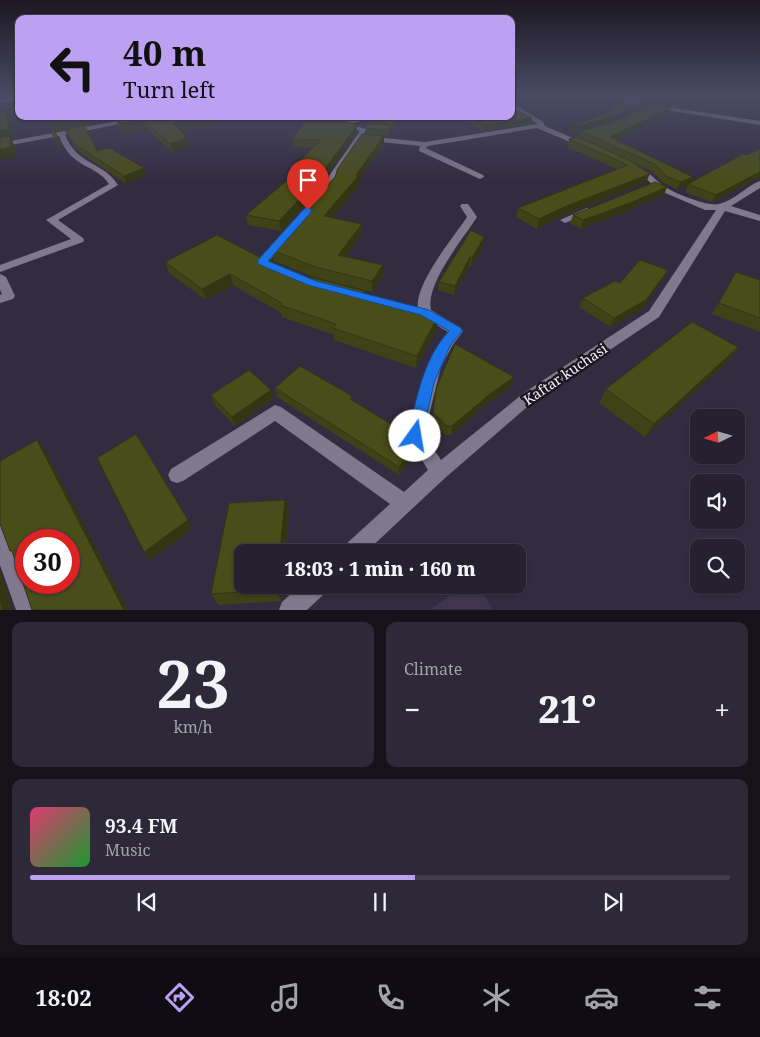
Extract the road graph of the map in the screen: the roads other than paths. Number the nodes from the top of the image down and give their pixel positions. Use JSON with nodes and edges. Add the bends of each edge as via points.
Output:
{"nodes":[{"id":1,"x":109,"y":124,"type":"edge"},
{"id":2,"x":343,"y":124,"type":"edge"},
{"id":3,"x":542,"y":126,"type":"joint"},
{"id":4,"x":61,"y":133,"type":"junction"},
{"id":5,"x":582,"y":133,"type":"edge"},
{"id":6,"x":566,"y":136,"type":"junction"},
{"id":7,"x":359,"y":138,"type":"junction"},
{"id":8,"x":425,"y":144,"type":"junction"},
{"id":9,"x":0,"y":145,"type":"edge"},
{"id":10,"x":596,"y":150,"type":"edge"},
{"id":11,"x":627,"y":164,"type":"edge"},
{"id":12,"x":480,"y":176,"type":"dead end"},
{"id":13,"x":760,"y":184,"type":"edge"},
{"id":14,"x":659,"y":187,"type":"junction"},
{"id":15,"x":642,"y":189,"type":"edge"},
{"id":16,"x":465,"y":206,"type":"dead end"},
{"id":17,"x":598,"y":207,"type":"edge"},
{"id":18,"x":723,"y":207,"type":"junction"},
{"id":19,"x":760,"y":218,"type":"edge"},
{"id":20,"x":565,"y":220,"type":"dead end"},
{"id":21,"x":0,"y":269,"type":"edge"},
{"id":22,"x":278,"y":269,"type":"edge"},
{"id":23,"x":0,"y":277,"type":"edge"},
{"id":24,"x":0,"y":300,"type":"edge"},
{"id":25,"x":439,"y":472,"type":"junction"},
{"id":26,"x":177,"y":475,"type":"dead end"},
{"id":27,"x":404,"y":504,"type":"junction"},
{"id":28,"x":0,"y":536,"type":"edge"},
{"id":29,"x":361,"y":544,"type":"edge"},
{"id":30,"x":307,"y":594,"type":"edge"},
{"id":31,"x":28,"y":610,"type":"edge"},
{"id":32,"x":290,"y":610,"type":"edge"}],
"edges":[{"from":1,"to":4,"type":"street"},
{"from":2,"to":7,"type":"street","via":[[364,130]]},
{"from":3,"to":6,"type":"street"},
{"from":3,"to":8,"type":"street"},
{"from":4,"to":9,"type":"street"},
{"from":4,"to":21,"type":"street","via":[[66,146],[80,162],[111,178],[114,186],[51,220],[79,240]]},
{"from":5,"to":6,"type":"street"},
{"from":6,"to":10,"type":"street"},
{"from":7,"to":8,"type":"street"},
{"from":7,"to":22,"type":"street","via":[[331,184],[262,262]]},
{"from":8,"to":12,"type":"street","via":[[422,149]]},
{"from":11,"to":14,"type":"street","via":[[648,176]]},
{"from":13,"to":18,"type":"street","name":"Kaftar kuchasi"},
{"from":14,"to":15,"type":"street","via":[[651,185]]},
{"from":14,"to":18,"type":"street","via":[[708,208]]},
{"from":16,"to":25,"type":"street","via":[[472,217],[430,280],[419,312],[456,331],[444,344],[427,383],[415,436]]},
{"from":17,"to":20,"type":"street"},
{"from":18,"to":19,"type":"street"},
{"from":18,"to":25,"type":"street","name":"Kaftar kuchasi","via":[[654,314],[530,396]]},
{"from":23,"to":24,"type":"street","via":[[9,296]]},
{"from":25,"to":27,"type":"street","name":"Kaftar kuchasi"},
{"from":26,"to":27,"type":"street","via":[[275,412]]},
{"from":27,"to":29,"type":"street","name":"Kaftar kuchasi"},
{"from":28,"to":31,"type":"street"},
{"from":30,"to":32,"type":"street"}]}
